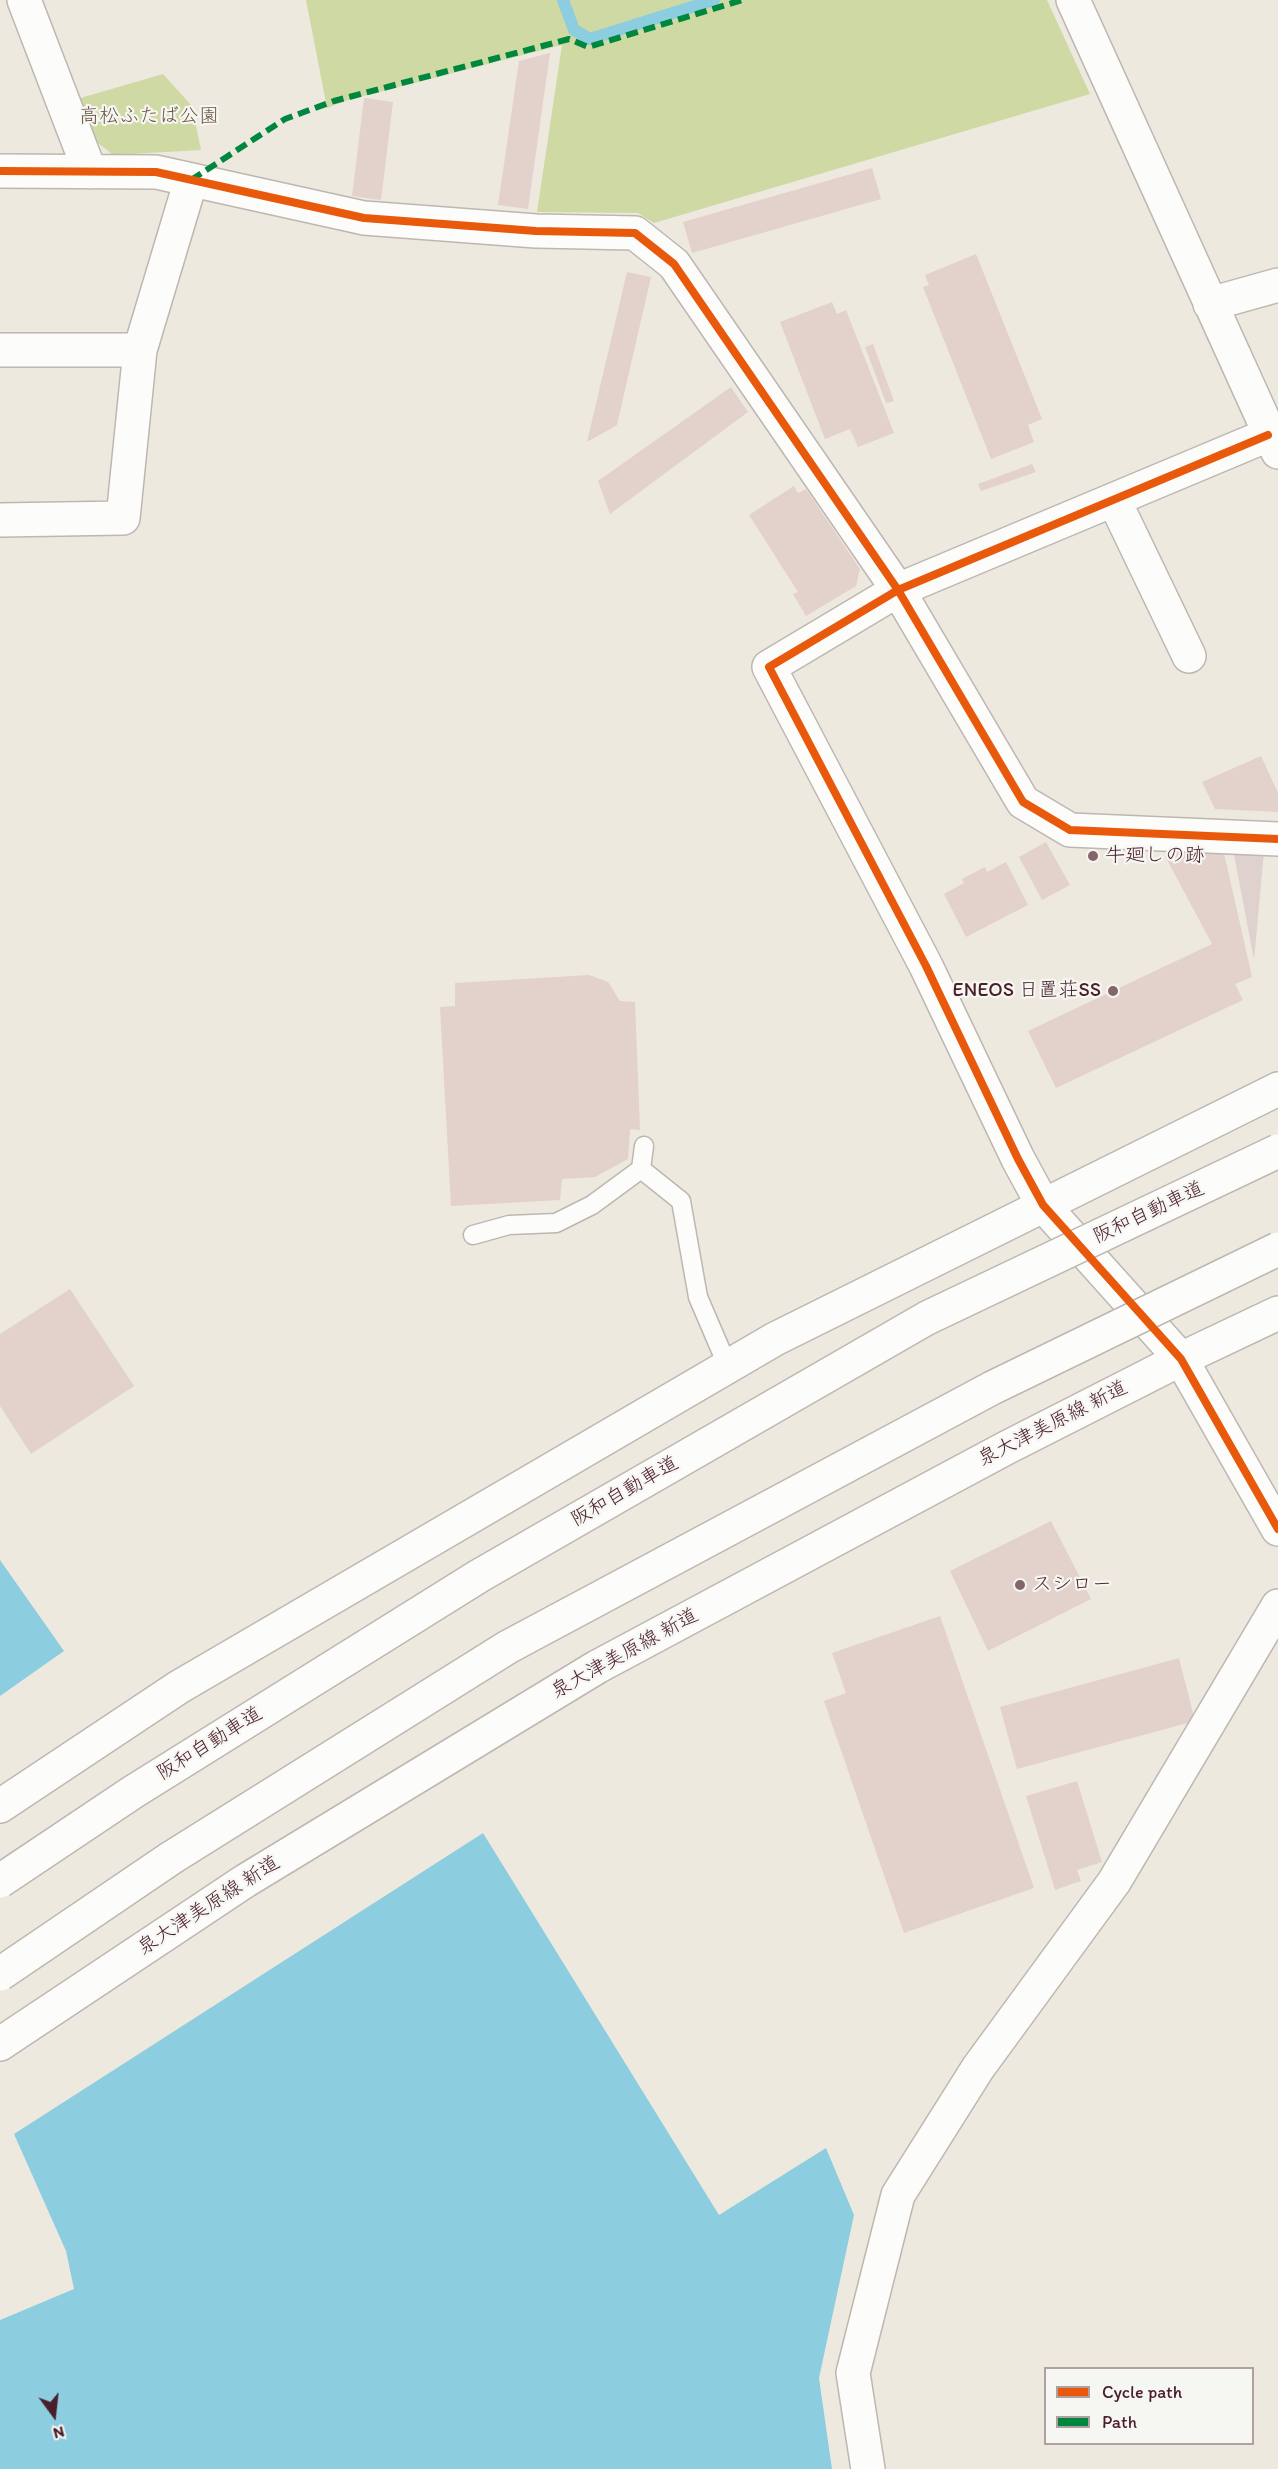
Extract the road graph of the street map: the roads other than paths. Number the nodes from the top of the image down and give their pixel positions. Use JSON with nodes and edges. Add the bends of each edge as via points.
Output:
{"nodes":[{"id":1,"x":24,"y":0,"type":"edge"},
{"id":2,"x":1073,"y":0,"type":"edge"},
{"id":3,"x":0,"y":171,"type":"edge"},
{"id":4,"x":90,"y":172,"type":"junction"},
{"id":5,"x":191,"y":180,"type":"junction"},
{"id":6,"x":1278,"y":285,"type":"edge"},
{"id":7,"x":1210,"y":304,"type":"junction"},
{"id":8,"x":0,"y":350,"type":"edge"},
{"id":9,"x":140,"y":350,"type":"junction"},
{"id":10,"x":1273,"y":443,"type":"edge"},
{"id":11,"x":1114,"y":500,"type":"junction"},
{"id":12,"x":0,"y":519,"type":"edge"},
{"id":13,"x":898,"y":590,"type":"junction"},
{"id":14,"x":1189,"y":656,"type":"dead end"},
{"id":15,"x":1278,"y":839,"type":"edge"},
{"id":16,"x":1278,"y":1089,"type":"edge"},
{"id":17,"x":644,"y":1146,"type":"dead end"},
{"id":18,"x":1278,"y":1151,"type":"edge"},
{"id":19,"x":641,"y":1169,"type":"junction"},
{"id":20,"x":1043,"y":1205,"type":"junction"},
{"id":21,"x":472,"y":1235,"type":"dead end"},
{"id":22,"x":1278,"y":1249,"type":"edge"},
{"id":23,"x":1278,"y":1313,"type":"edge"},
{"id":24,"x":1181,"y":1359,"type":"junction"},
{"id":25,"x":728,"y":1367,"type":"junction"},
{"id":26,"x":1278,"y":1529,"type":"edge"},
{"id":27,"x":1278,"y":1606,"type":"edge"},
{"id":28,"x":0,"y":1806,"type":"edge"},
{"id":29,"x":0,"y":1881,"type":"edge"},
{"id":30,"x":0,"y":1974,"type":"edge"},
{"id":31,"x":0,"y":2044,"type":"edge"},
{"id":32,"x":868,"y":2469,"type":"edge"}],
"edges":[{"from":1,"to":4,"type":"main road"},
{"from":2,"to":7,"type":"main road"},
{"from":3,"to":4,"type":"main road"},
{"from":4,"to":5,"type":"main road","via":[[156,172]]},
{"from":5,"to":9,"type":"main road"},
{"from":5,"to":13,"type":"main road","via":[[364,218],[536,231],[635,233],[674,264]]},
{"from":6,"to":7,"type":"main road"},
{"from":7,"to":10,"type":"main road"},
{"from":8,"to":9,"type":"main road"},
{"from":9,"to":12,"type":"main road","via":[[123,518]]},
{"from":10,"to":11,"type":"main road"},
{"from":11,"to":13,"type":"main road"},
{"from":11,"to":14,"type":"main road"},
{"from":13,"to":15,"type":"main road","via":[[1023,802],[1070,830]]},
{"from":13,"to":20,"type":"main road","via":[[769,667],[926,966]]},
{"from":16,"to":20,"type":"main road"},
{"from":17,"to":19,"type":"lane"},
{"from":18,"to":29,"type":"main road","name":"阪和自動車道","bridge":true,"via":[[927,1318],[479,1576],[133,1792]]},
{"from":19,"to":21,"type":"lane","via":[[592,1205],[556,1223],[509,1225]]},
{"from":19,"to":25,"type":"lane","via":[[681,1202],[698,1297]]},
{"from":20,"to":24,"type":"main road"},
{"from":20,"to":25,"type":"main road","via":[[775,1339]]},
{"from":22,"to":30,"type":"main road","bridge":true,"via":[[992,1388],[508,1647],[171,1858]]},
{"from":23,"to":24,"type":"main road","name":"泉大津美原線 新道"},
{"from":24,"to":26,"type":"main road"},
{"from":24,"to":31,"type":"main road","name":"泉大津美原線 新道","via":[[597,1667],[245,1881]]},
{"from":25,"to":28,"type":"main road","via":[[179,1687]]},
{"from":27,"to":32,"type":"main road","via":[[1114,1882],[978,2068],[898,2195],[853,2373]]}]}
